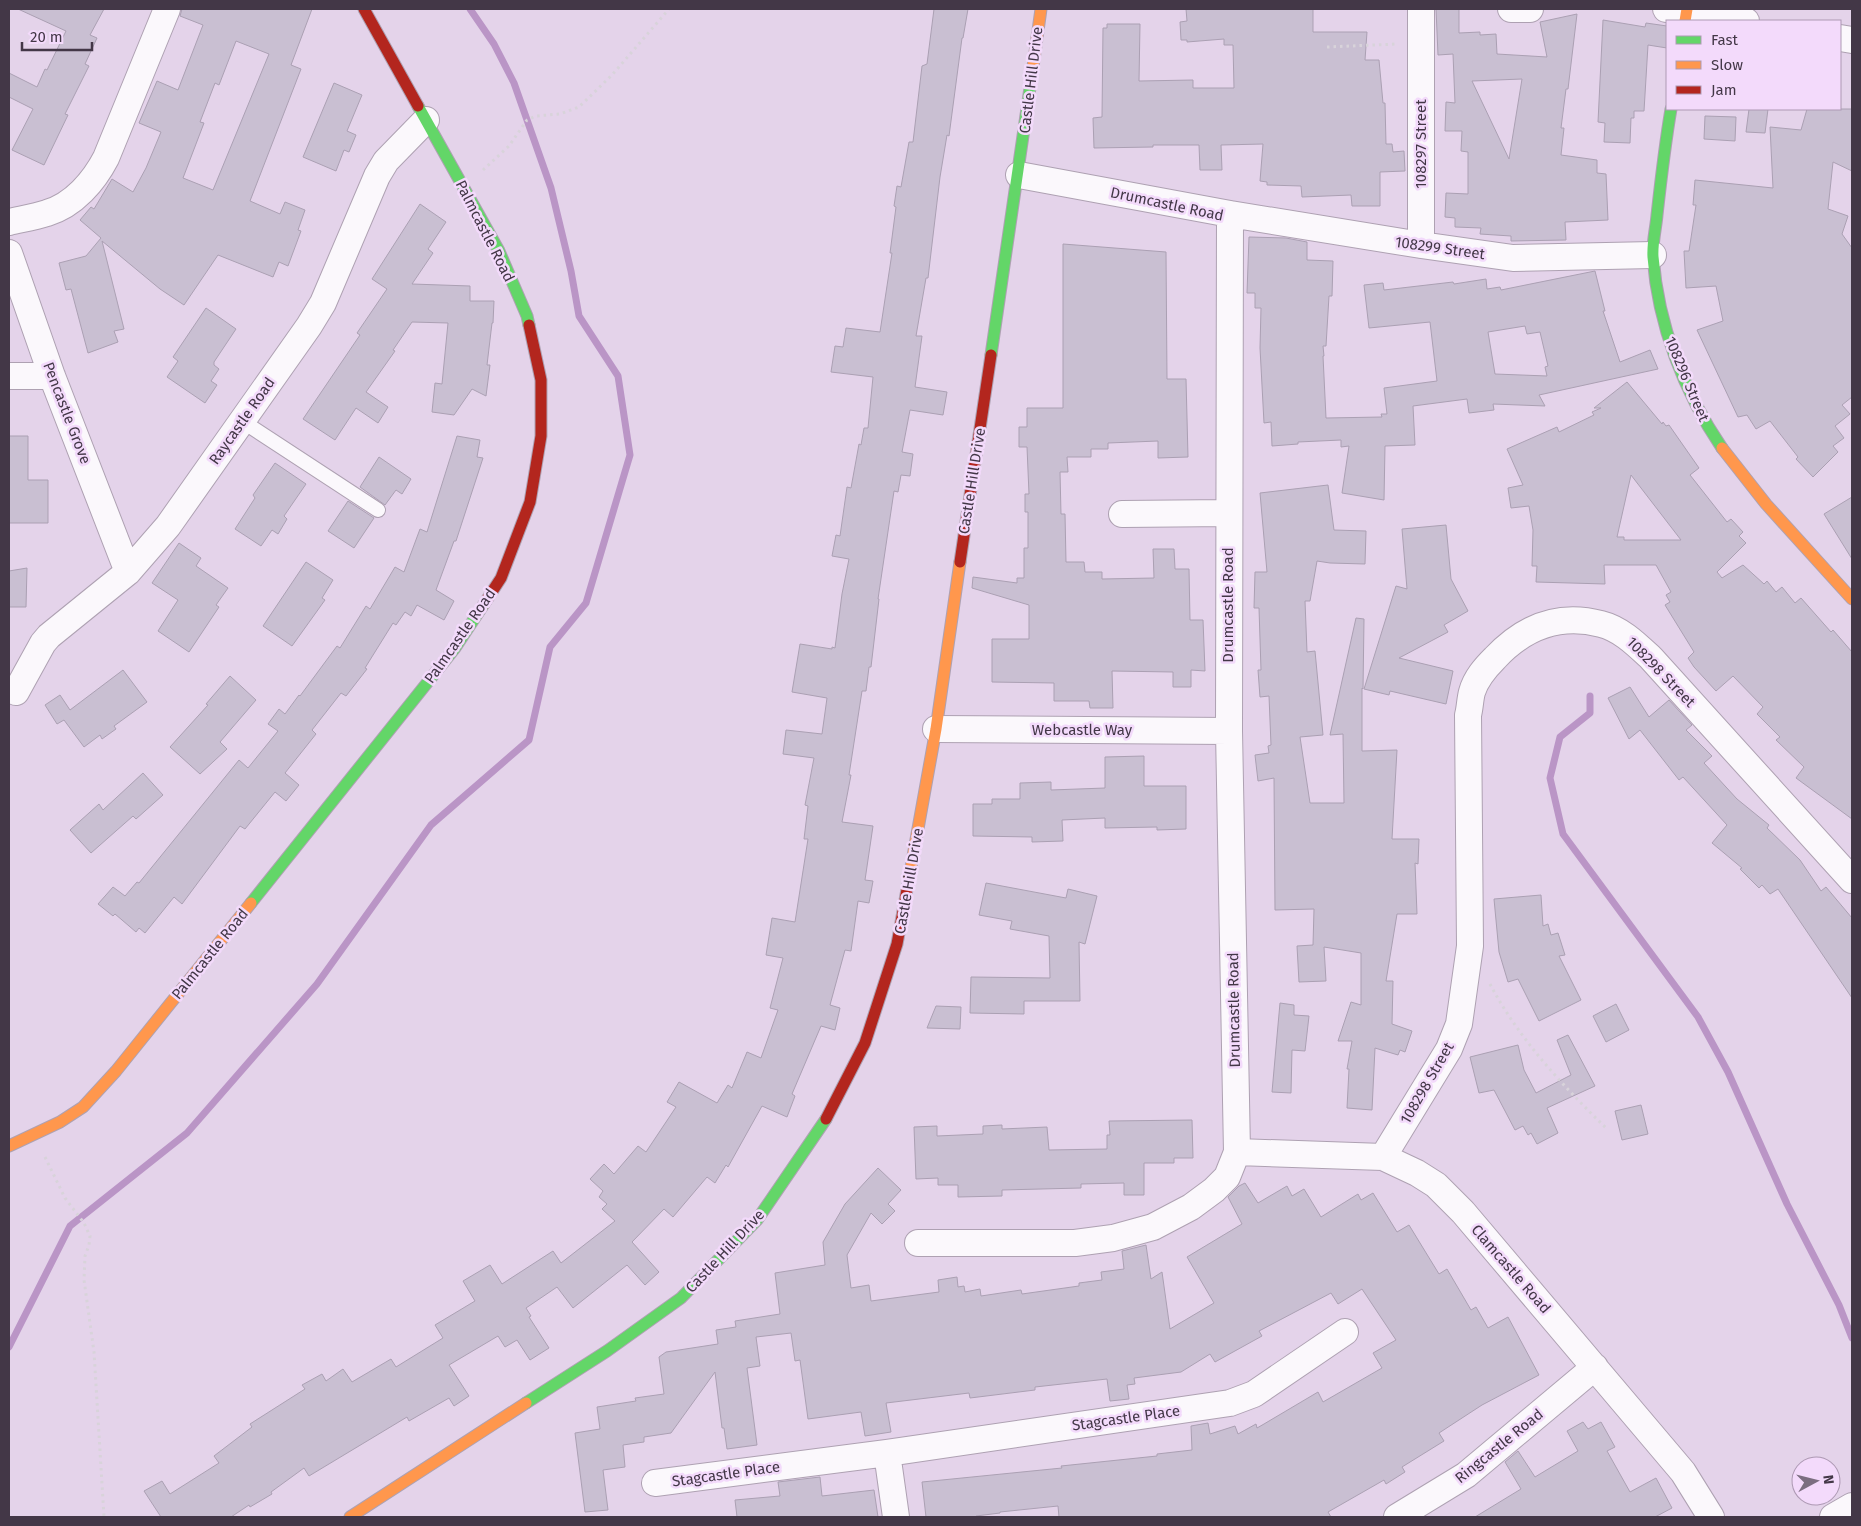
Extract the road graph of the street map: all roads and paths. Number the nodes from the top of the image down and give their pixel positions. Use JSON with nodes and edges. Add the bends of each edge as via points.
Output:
{"nodes":[{"id":1,"x":166,"y":9,"type":"edge"},
{"id":2,"x":364,"y":9,"type":"edge"},
{"id":3,"x":669,"y":9,"type":"edge"},
{"id":4,"x":1041,"y":9,"type":"edge"},
{"id":5,"x":1421,"y":9,"type":"edge"},
{"id":6,"x":1511,"y":9,"type":"edge"},
{"id":7,"x":1530,"y":9,"type":"edge"},
{"id":8,"x":1681,"y":12,"type":"edge"},
{"id":9,"x":1739,"y":20,"type":"edge"},
{"id":10,"x":1420,"y":44,"type":"junction"},
{"id":11,"x":1327,"y":47,"type":"dead end"},
{"id":12,"x":1671,"y":110,"type":"edge"},
{"id":13,"x":426,"y":120,"type":"junction"},
{"id":14,"x":1019,"y":175,"type":"junction"},
{"id":15,"x":463,"y":186,"type":"junction"},
{"id":16,"x":1230,"y":214,"type":"junction"},
{"id":17,"x":9,"y":222,"type":"edge"},
{"id":18,"x":1420,"y":246,"type":"junction"},
{"id":19,"x":9,"y":253,"type":"edge"},
{"id":20,"x":1653,"y":255,"type":"junction"},
{"id":21,"x":9,"y":376,"type":"edge"},
{"id":22,"x":52,"y":376,"type":"junction"},
{"id":23,"x":242,"y":421,"type":"junction"},
{"id":24,"x":378,"y":510,"type":"dead end"},
{"id":25,"x":1228,"y":513,"type":"junction"},
{"id":26,"x":1122,"y":514,"type":"dead end"},
{"id":27,"x":128,"y":572,"type":"junction"},
{"id":28,"x":1852,"y":599,"type":"edge"},
{"id":29,"x":16,"y":692,"type":"dead end"},
{"id":30,"x":936,"y":729,"type":"junction"},
{"id":31,"x":1229,"y":731,"type":"junction"},
{"id":32,"x":1852,"y":880,"type":"edge"},
{"id":33,"x":1470,"y":946,"type":"junction"},
{"id":34,"x":1606,"y":1128,"type":"dead end"},
{"id":35,"x":32,"y":1135,"type":"junction"},
{"id":36,"x":9,"y":1146,"type":"edge"},
{"id":37,"x":1237,"y":1152,"type":"junction"},
{"id":38,"x":1383,"y":1157,"type":"junction"},
{"id":39,"x":918,"y":1243,"type":"dead end"},
{"id":40,"x":1345,"y":1332,"type":"dead end"},
{"id":41,"x":1595,"y":1367,"type":"junction"},
{"id":42,"x":887,"y":1453,"type":"junction"},
{"id":43,"x":655,"y":1483,"type":"dead end"},
{"id":44,"x":1852,"y":1506,"type":"edge"},
{"id":45,"x":104,"y":1517,"type":"edge"},
{"id":46,"x":350,"y":1517,"type":"edge"},
{"id":47,"x":896,"y":1517,"type":"edge"},
{"id":48,"x":1397,"y":1517,"type":"edge"},
{"id":49,"x":1711,"y":1517,"type":"edge"},
{"id":50,"x":1833,"y":1517,"type":"edge"}],
"edges":[{"from":1,"to":17,"type":"street","via":[[98,173],[86,188],[58,208]]},
{"from":2,"to":13,"type":"street","name":"Palmcastle Road"},
{"from":3,"to":15,"type":"path","via":[[580,107],[527,120],[504,151]]},
{"from":4,"to":14,"type":"street","name":"Castle Hill Drive"},
{"from":5,"to":10,"type":"street","name":"108297 Street"},
{"from":6,"to":7,"type":"street"},
{"from":8,"to":9,"type":"street"},
{"from":10,"to":11,"type":"path"},
{"from":10,"to":18,"type":"street","name":"108297 Street"},
{"from":12,"to":20,"type":"street","name":"108296 Street"},
{"from":13,"to":15,"type":"street","name":"Palmcastle Road"},
{"from":13,"to":23,"type":"street","name":"Raycastle Road","via":[[386,161],[323,303]]},
{"from":14,"to":16,"type":"street","name":"Drumcastle Road"},
{"from":14,"to":30,"type":"street","name":"Castle Hill Drive"},
{"from":15,"to":35,"type":"street","name":"Palmcastle Road","via":[[499,252],[527,316],[541,380],[542,436],[530,502],[501,578],[455,648],[116,1071],[83,1107]]},
{"from":16,"to":18,"type":"street","name":"108299 Street"},
{"from":16,"to":25,"type":"street","name":"Drumcastle Road"},
{"from":18,"to":20,"type":"street","name":"108299 Street","via":[[1513,258]]},
{"from":19,"to":22,"type":"street","name":"Pencastle Grove"},
{"from":20,"to":28,"type":"street","name":"108296 Street","via":[[1660,306],[1672,351],[1704,422],[1766,504]]},
{"from":21,"to":22,"type":"street"},
{"from":22,"to":27,"type":"street","name":"Pencastle Grove"},
{"from":23,"to":24,"type":"lane"},
{"from":23,"to":27,"type":"street","name":"Raycastle Road","via":[[168,526]]},
{"from":25,"to":26,"type":"street"},
{"from":25,"to":31,"type":"street","name":"Drumcastle Road"},
{"from":27,"to":29,"type":"street","name":"Raycastle Road","via":[[49,636]]},
{"from":30,"to":31,"type":"street","name":"Webcastle Way"},
{"from":30,"to":46,"type":"street","name":"Castle Hill Drive","via":[[897,944],[865,1043],[824,1124],[757,1220],[681,1298],[607,1351]]},
{"from":31,"to":37,"type":"street","name":"Drumcastle Road"},
{"from":32,"to":33,"type":"street","name":"108298 Street","via":[[1651,658],[1624,634],[1602,624],[1577,620],[1553,622],[1528,631],[1509,643],[1482,671],[1472,692],[1468,715]]},
{"from":33,"to":34,"type":"path","via":[[1499,1002],[1531,1045],[1565,1088]]},
{"from":33,"to":38,"type":"street","name":"108298 Street","via":[[1459,1024],[1449,1049]]},
{"from":35,"to":36,"type":"street","name":"Palmcastle Road"},
{"from":35,"to":45,"type":"path","via":[[65,1198],[90,1236],[84,1280],[94,1352]]},
{"from":37,"to":38,"type":"street","name":"Clamcastle Road"},
{"from":37,"to":39,"type":"street","name":"Drumcastle Road","via":[[1227,1177],[1214,1190],[1153,1227],[1114,1238],[1075,1243]]},
{"from":38,"to":41,"type":"street","name":"Clamcastle Road","via":[[1436,1186],[1463,1212]]},
{"from":40,"to":42,"type":"street","name":"Stagcastle Place","via":[[1254,1394],[1230,1403]]},
{"from":41,"to":48,"type":"street","name":"Ringcastle Road","via":[[1466,1475]]},
{"from":41,"to":49,"type":"street","name":"Clamcastle Road","via":[[1683,1472]]},
{"from":42,"to":43,"type":"street","name":"Stagcastle Place"},
{"from":42,"to":47,"type":"street"},
{"from":44,"to":50,"type":"street"}]}
